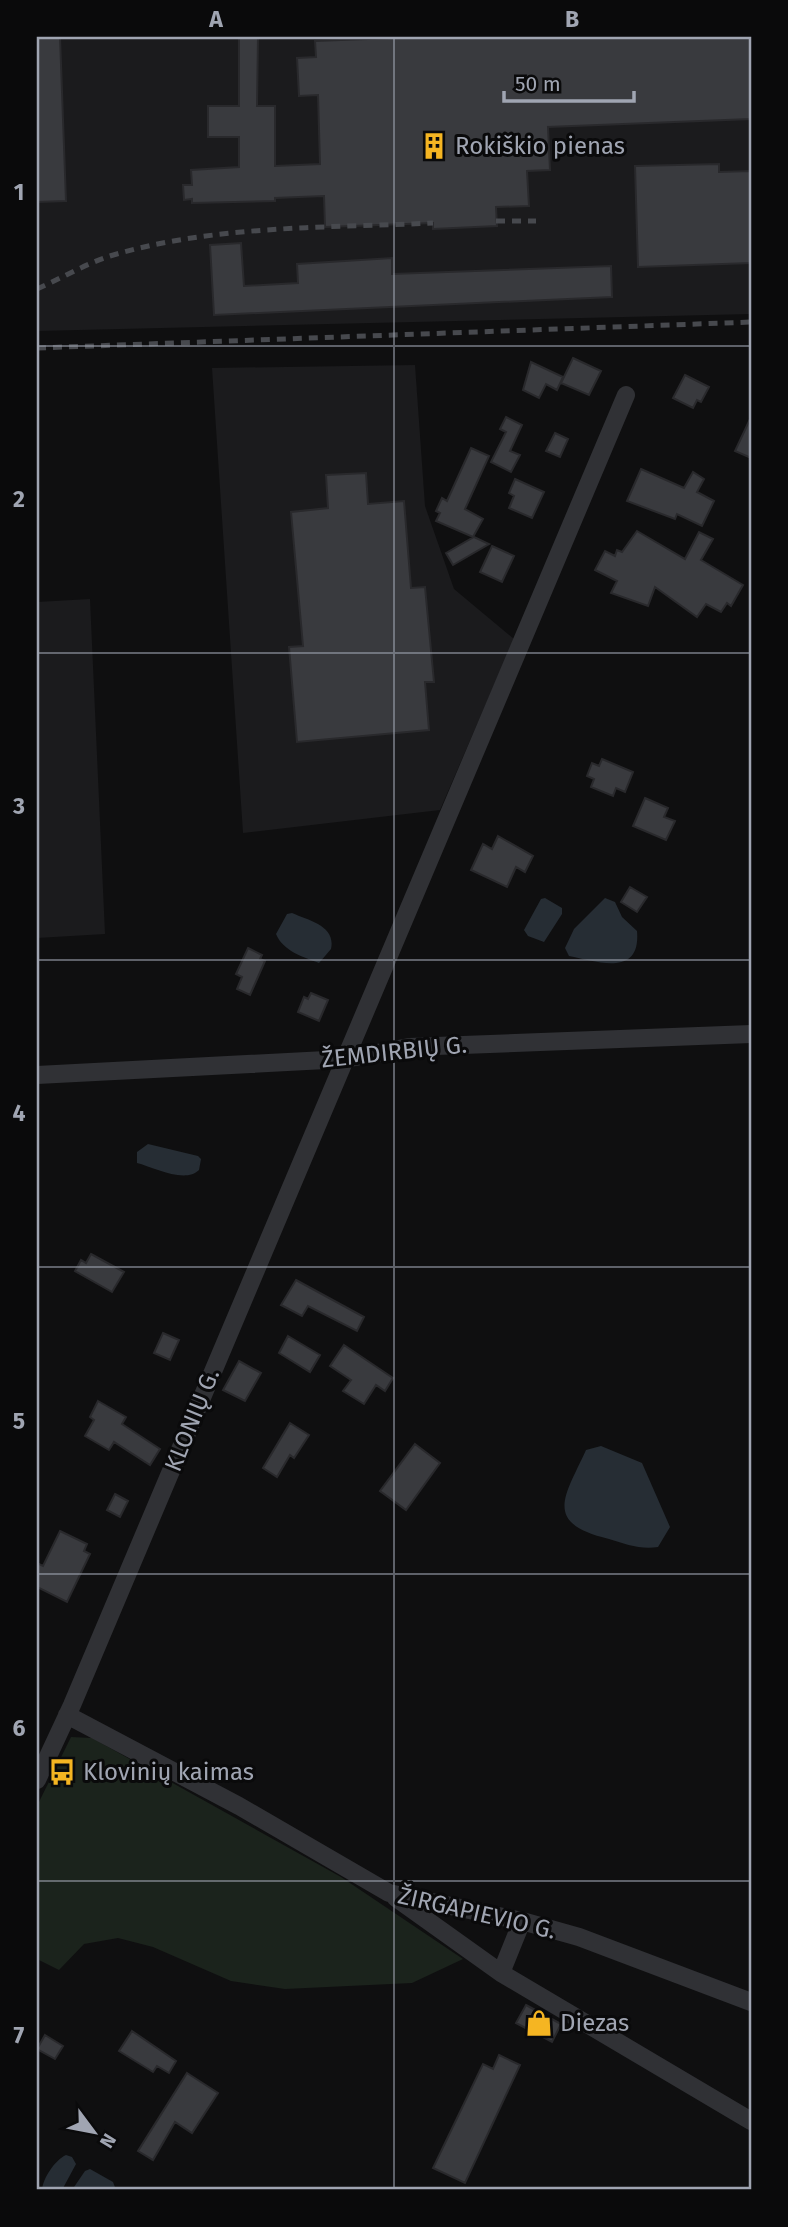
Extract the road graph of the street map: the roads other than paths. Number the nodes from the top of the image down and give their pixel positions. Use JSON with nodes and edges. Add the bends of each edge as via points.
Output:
{"nodes":[{"id":1,"x":626,"y":395,"type":"dead end"},
{"id":2,"x":751,"y":1034,"type":"edge"},
{"id":3,"x":345,"y":1059,"type":"junction"},
{"id":4,"x":37,"y":1074,"type":"edge"},
{"id":5,"x":68,"y":1715,"type":"junction"},
{"id":6,"x":37,"y":1780,"type":"edge"},
{"id":7,"x":389,"y":1893,"type":"junction"},
{"id":8,"x":522,"y":1921,"type":"junction"},
{"id":9,"x":501,"y":1973,"type":"junction"},
{"id":10,"x":751,"y":2002,"type":"edge"},
{"id":11,"x":751,"y":2122,"type":"edge"}],
"edges":[{"from":1,"to":3,"type":"street","name":"KLONIŲ G."},
{"from":2,"to":3,"type":"street","name":"ŽEMDIRBIŲ G.","via":[[409,1047]]},
{"from":3,"to":4,"type":"street","name":"ŽEMDIRBIŲ G."},
{"from":3,"to":5,"type":"street","name":"KLONIŲ G."},
{"from":5,"to":6,"type":"street","name":"KLONIŲ G."},
{"from":5,"to":7,"type":"street","name":"ŽIRGAPIEVIO G."},
{"from":7,"to":8,"type":"street","name":"ŽIRGAPIEVIO G."},
{"from":7,"to":9,"type":"street"},
{"from":8,"to":9,"type":"street"},
{"from":8,"to":10,"type":"street","name":"ŽIRGAPIEVIO G.","via":[[579,1937]]},
{"from":9,"to":11,"type":"street"}]}
